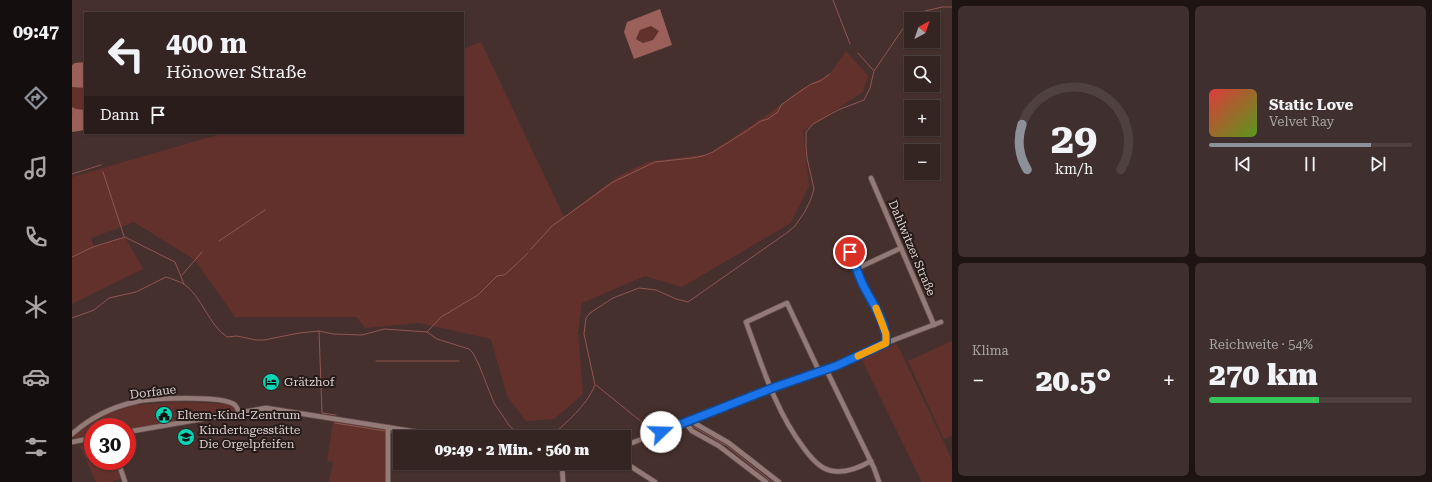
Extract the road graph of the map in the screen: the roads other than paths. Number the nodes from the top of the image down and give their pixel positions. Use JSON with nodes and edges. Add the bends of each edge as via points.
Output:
{"nodes":[{"id":1,"x":872,"y":178,"type":"dead end"},
{"id":2,"x":901,"y":248,"type":"junction"},
{"id":3,"x":850,"y":252,"type":"dead end"},
{"id":4,"x":858,"y":268,"type":"junction"},
{"id":5,"x":941,"y":322,"type":"dead end"},
{"id":6,"x":934,"y":325,"type":"junction"},
{"id":7,"x":886,"y":343,"type":"junction"},
{"id":8,"x":826,"y":369,"type":"junction"},
{"id":9,"x":819,"y":371,"type":"junction"},
{"id":10,"x":771,"y":389,"type":"junction"},
{"id":11,"x":239,"y":413,"type":"junction"},
{"id":12,"x":693,"y":419,"type":"junction"},
{"id":13,"x":686,"y":422,"type":"junction"},
{"id":14,"x":388,"y":427,"type":"junction"},
{"id":15,"x":136,"y":430,"type":"edge"},
{"id":16,"x":406,"y":430,"type":"edge"},
{"id":17,"x":72,"y":434,"type":"edge"},
{"id":18,"x":84,"y":440,"type":"edge"},
{"id":19,"x":72,"y":442,"type":"edge"},
{"id":20,"x":631,"y":443,"type":"edge"},
{"id":21,"x":871,"y":461,"type":"junction"},
{"id":22,"x":631,"y":467,"type":"edge"},
{"id":23,"x":121,"y":470,"type":"edge"},
{"id":24,"x":562,"y":470,"type":"edge"},
{"id":25,"x":125,"y":482,"type":"edge"},
{"id":26,"x":388,"y":482,"type":"edge"},
{"id":27,"x":563,"y":482,"type":"edge"},
{"id":28,"x":655,"y":482,"type":"edge"},
{"id":29,"x":766,"y":482,"type":"edge"},
{"id":30,"x":779,"y":482,"type":"edge"},
{"id":31,"x":879,"y":482,"type":"edge"}],
"edges":[{"from":1,"to":2,"type":"street","name":"Dahlwitzer Straße"},
{"from":2,"to":4,"type":"street"},
{"from":2,"to":6,"type":"street","name":"Dahlwitzer Straße"},
{"from":3,"to":4,"type":"street"},
{"from":4,"to":7,"type":"street","via":[[861,281],[880,317],[886,334]]},
{"from":5,"to":6,"type":"street"},
{"from":6,"to":7,"type":"street"},
{"from":7,"to":8,"type":"street"},
{"from":8,"to":9,"type":"street"},
{"from":8,"to":21,"type":"street"},
{"from":9,"to":10,"type":"street"},
{"from":9,"to":10,"type":"street","via":[[787,303],[746,322]]},
{"from":10,"to":12,"type":"street"},
{"from":10,"to":21,"type":"street","via":[[788,426],[811,458],[822,468],[847,471]]},
{"from":11,"to":14,"type":"street","via":[[266,408]]},
{"from":11,"to":15,"type":"street"},
{"from":11,"to":17,"type":"street","name":"Dorfaue","via":[[234,404],[206,399],[180,398],[135,402],[102,414]]},
{"from":12,"to":13,"type":"street"},
{"from":12,"to":30,"type":"street","via":[[696,424],[729,443]]},
{"from":13,"to":20,"type":"street"},
{"from":13,"to":29,"type":"street","via":[[692,431],[719,446]]},
{"from":14,"to":16,"type":"street"},
{"from":14,"to":26,"type":"street"},
{"from":18,"to":19,"type":"street"},
{"from":21,"to":31,"type":"street"},
{"from":22,"to":28,"type":"street"},
{"from":23,"to":25,"type":"street"},
{"from":24,"to":27,"type":"street"}]}
